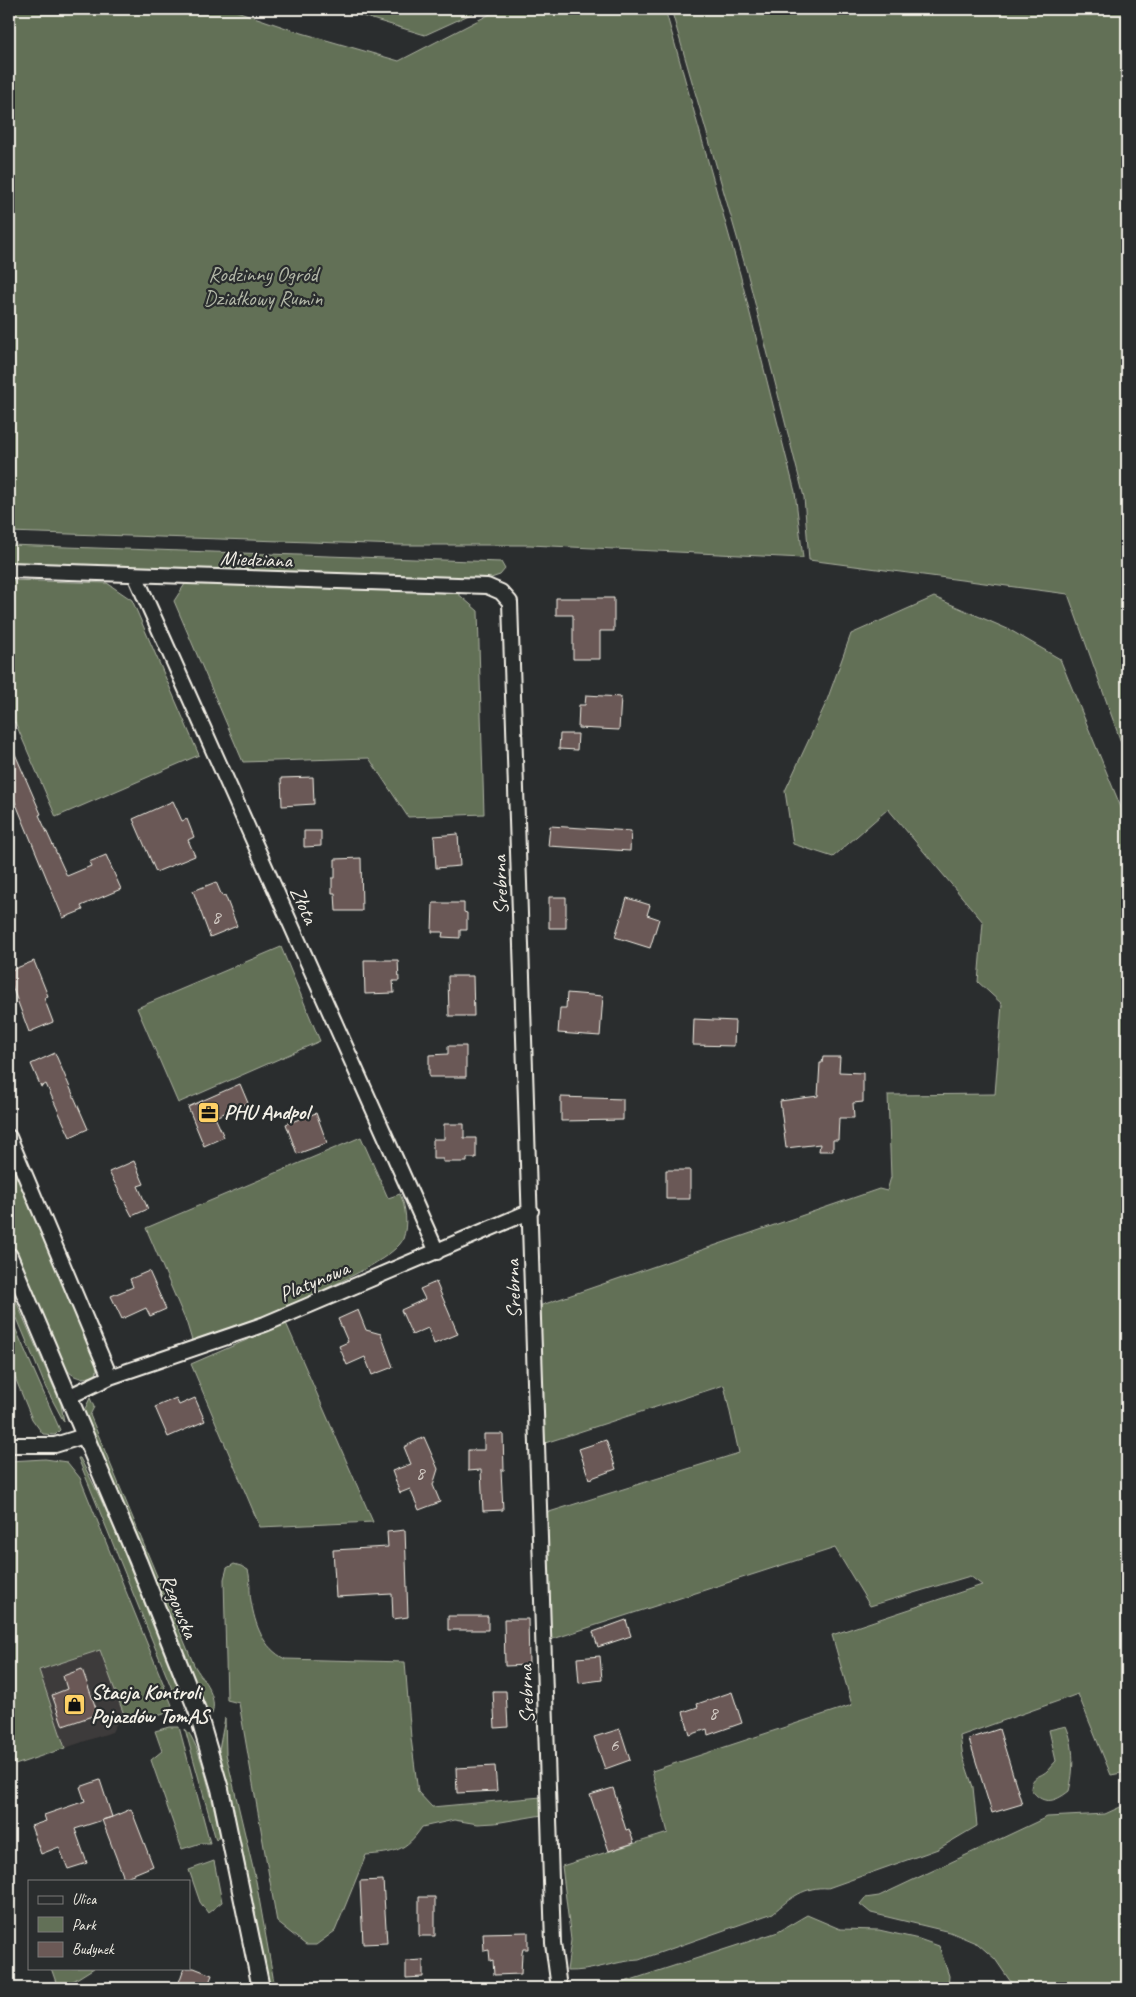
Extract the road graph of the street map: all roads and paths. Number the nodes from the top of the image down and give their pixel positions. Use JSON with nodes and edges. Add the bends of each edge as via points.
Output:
{"nodes":[{"id":1,"x":9,"y":570,"type":"edge"},
{"id":2,"x":135,"y":574,"type":"junction"},
{"id":3,"x":501,"y":592,"type":"joint"},
{"id":4,"x":9,"y":1137,"type":"edge"},
{"id":5,"x":531,"y":1211,"type":"junction"},
{"id":6,"x":438,"y":1252,"type":"junction"},
{"id":7,"x":9,"y":1256,"type":"edge"},
{"id":8,"x":110,"y":1377,"type":"junction"},
{"id":9,"x":68,"y":1398,"type":"junction"},
{"id":10,"x":84,"y":1436,"type":"junction"},
{"id":11,"x":9,"y":1445,"type":"edge"},
{"id":12,"x":261,"y":1988,"type":"edge"},
{"id":13,"x":559,"y":1988,"type":"edge"}],
"edges":[{"from":1,"to":2,"type":"street","name":"Miedziana"},
{"from":2,"to":3,"type":"street","name":"Miedziana","via":[[487,586]]},
{"from":2,"to":6,"type":"street","name":"Złota"},
{"from":3,"to":5,"type":"street","name":"Srebrna","via":[[510,602]]},
{"from":4,"to":8,"type":"street"},
{"from":5,"to":6,"type":"street","name":"Platynowa"},
{"from":5,"to":13,"type":"street","name":"Srebrna","via":[[553,1943]]},
{"from":6,"to":8,"type":"street","name":"Platynowa","via":[[264,1324]]},
{"from":7,"to":9,"type":"street","name":"Rzgowska"},
{"from":8,"to":9,"type":"street","name":"Platynowa"},
{"from":9,"to":10,"type":"street","name":"Rzgowska"},
{"from":10,"to":11,"type":"street","via":[[56,1445]]},
{"from":10,"to":12,"type":"street","name":"Rzgowska","via":[[142,1569],[203,1728],[233,1846]]}]}
